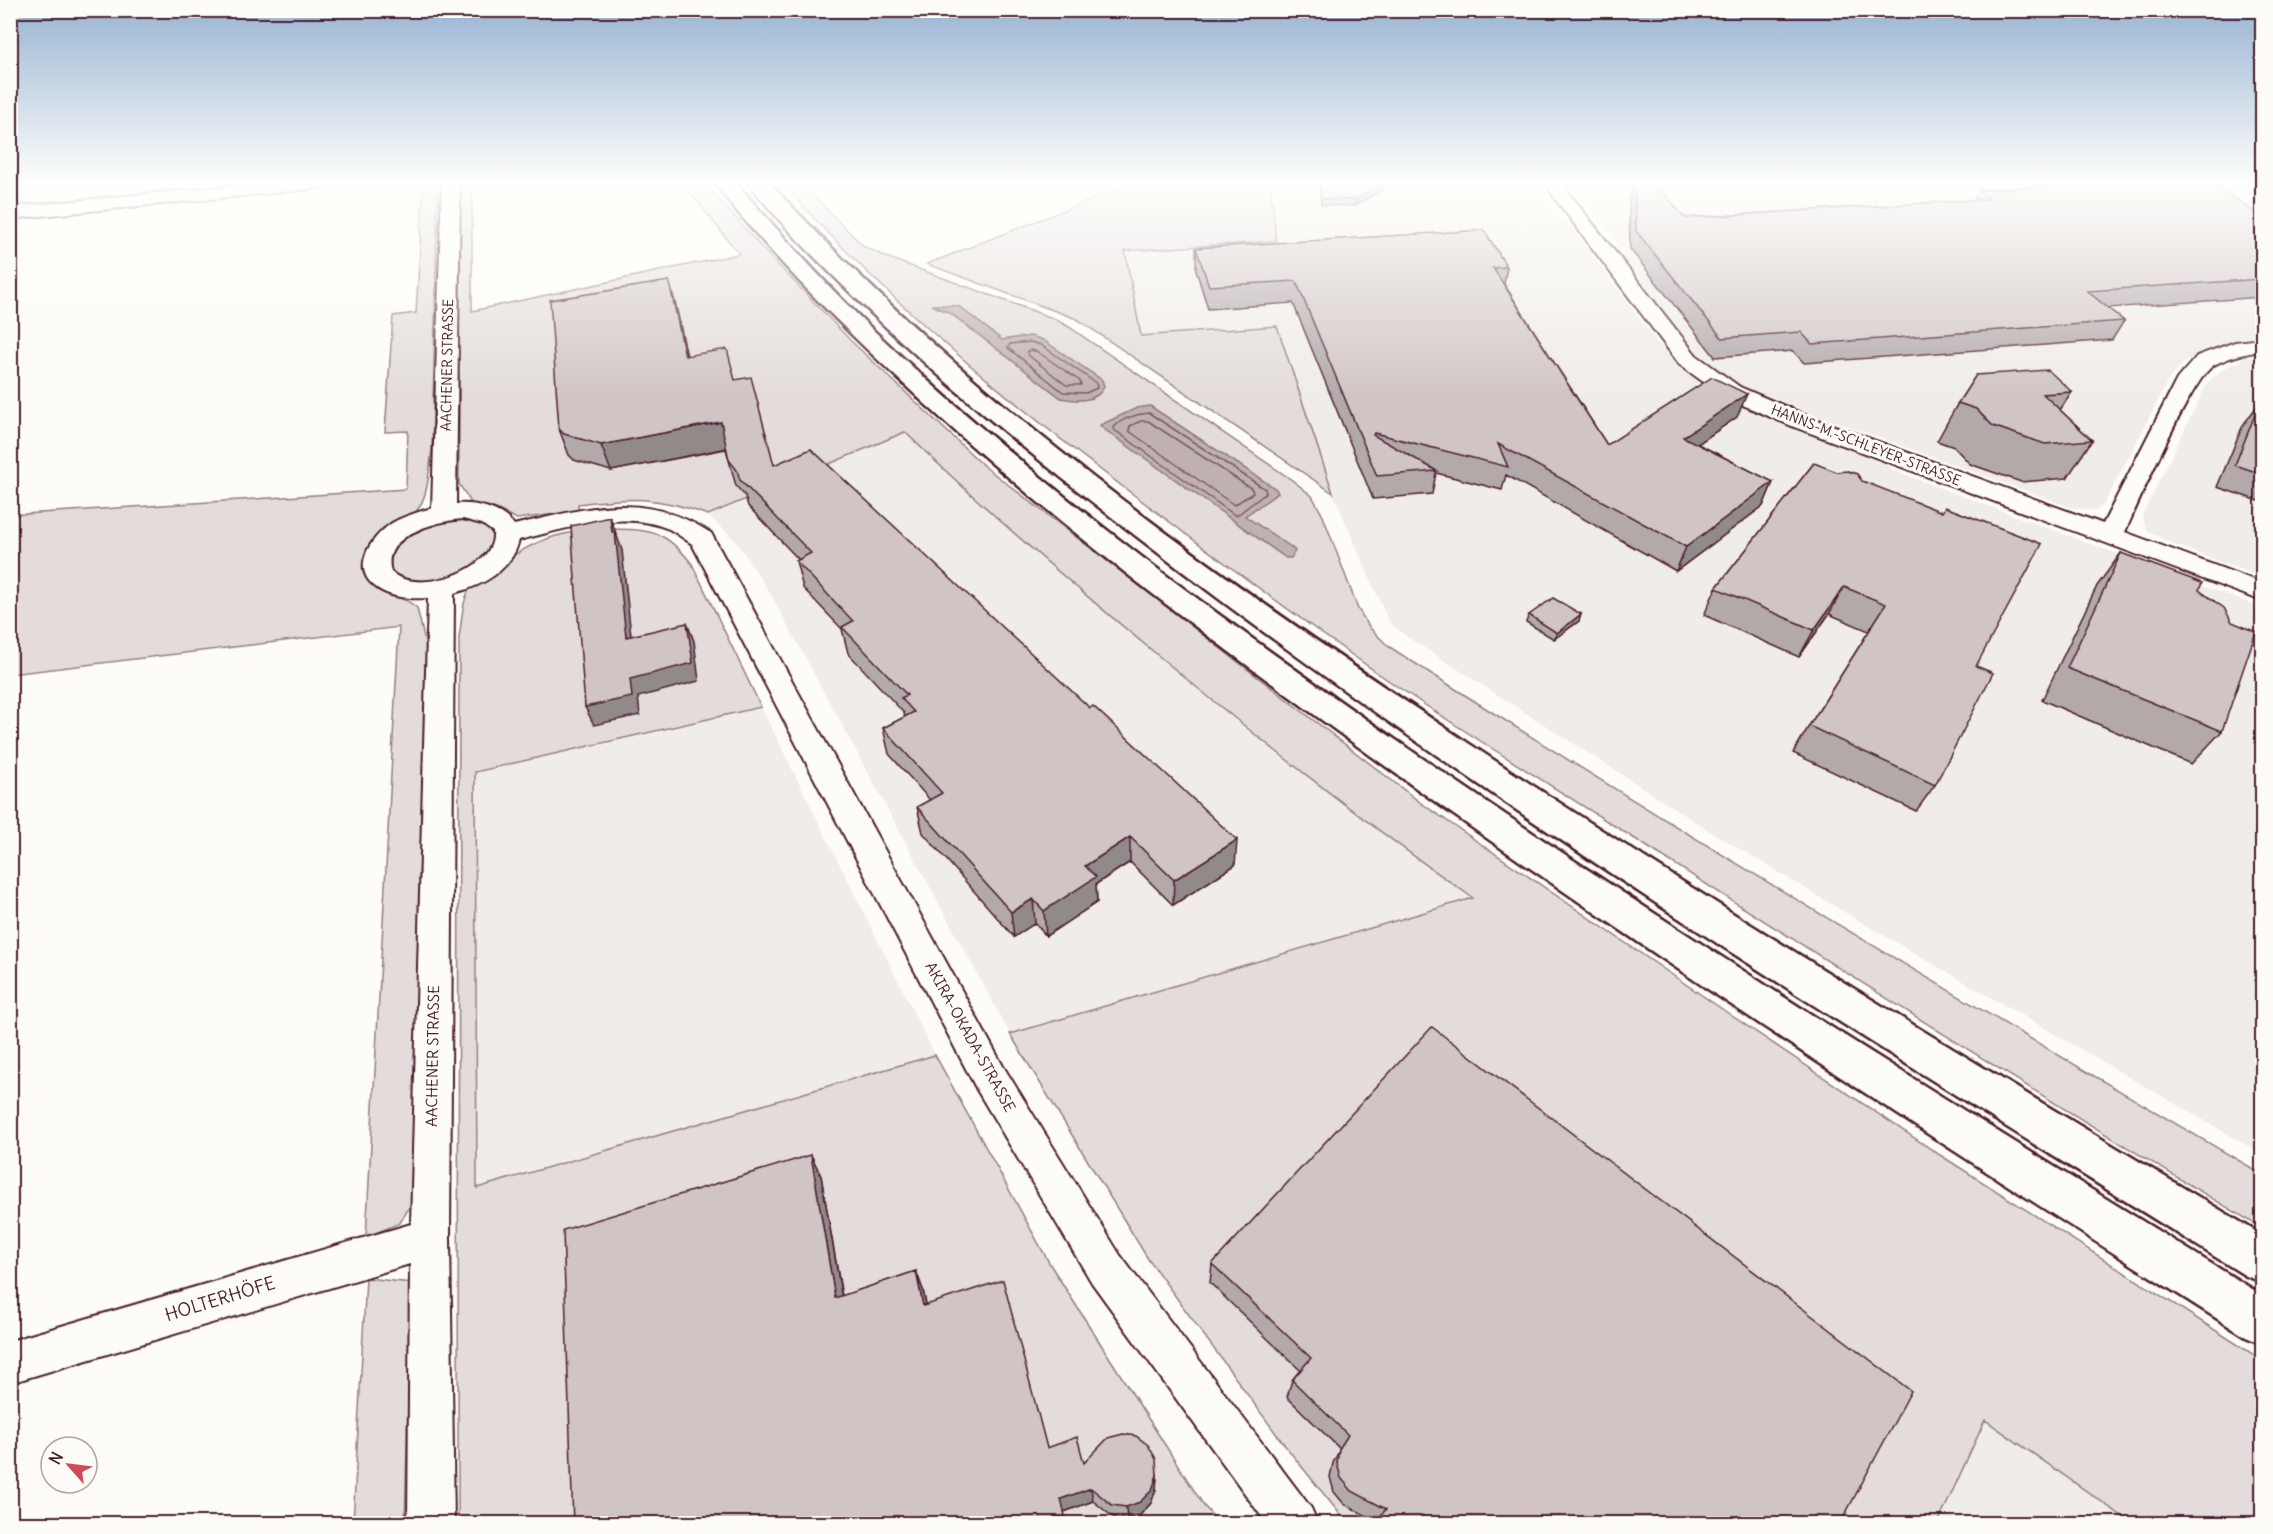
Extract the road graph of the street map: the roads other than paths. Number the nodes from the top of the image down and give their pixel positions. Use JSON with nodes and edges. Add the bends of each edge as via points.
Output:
{"nodes":[{"id":1,"x":449,"y":253,"type":"edge"},
{"id":2,"x":787,"y":253,"type":"edge"},
{"id":3,"x":825,"y":253,"type":"edge"},
{"id":4,"x":1605,"y":253,"type":"edge"},
{"id":5,"x":2262,"y":345,"type":"edge"},
{"id":6,"x":444,"y":513,"type":"junction"},
{"id":7,"x":507,"y":535,"type":"junction"},
{"id":8,"x":2110,"y":536,"type":"junction"},
{"id":9,"x":441,"y":588,"type":"junction"},
{"id":10,"x":2262,"y":592,"type":"edge"},
{"id":11,"x":430,"y":1238,"type":"junction"},
{"id":12,"x":2262,"y":1260,"type":"edge"},
{"id":13,"x":2262,"y":1321,"type":"edge"},
{"id":14,"x":10,"y":1362,"type":"edge"},
{"id":15,"x":431,"y":1524,"type":"edge"},
{"id":16,"x":1295,"y":1524,"type":"edge"}],
"edges":[{"from":1,"to":6,"type":"street","name":"AACHENER STRASSE"},
{"from":2,"to":13,"type":"highway","via":[[861,330],[963,423],[1101,538],[1261,660],[1667,942]]},
{"from":3,"to":12,"type":"highway","via":[[871,301],[983,401],[1095,492],[1280,630],[1447,746],[1740,938]]},
{"from":4,"to":8,"type":"street","name":"HANNS-M.-SCHLEYER-STRASSE","via":[[1688,360],[1732,392]]},
{"from":5,"to":8,"type":"street","via":[[2243,347],[2205,361],[2185,384]]},
{"from":6,"to":7,"type":"street","via":[[479,512],[503,525]]},
{"from":6,"to":9,"type":"street","via":[[401,529],[377,556],[376,569],[383,580],[398,588]]},
{"from":7,"to":9,"type":"street","via":[[505,547],[496,560],[462,582]]},
{"from":7,"to":16,"type":"street","name":"AKIRA-OKADA-STRASSE","via":[[629,512],[650,514],[686,526],[702,539],[990,1078],[1100,1258]]},
{"from":8,"to":10,"type":"street","name":"HANNS-M.-SCHLEYER-STRASSE"},
{"from":9,"to":11,"type":"street","name":"AACHENER STRASSE"},
{"from":11,"to":14,"type":"street","name":"HOLTERHÖFE"},
{"from":11,"to":15,"type":"street","name":"AACHENER STRASSE"}]}
